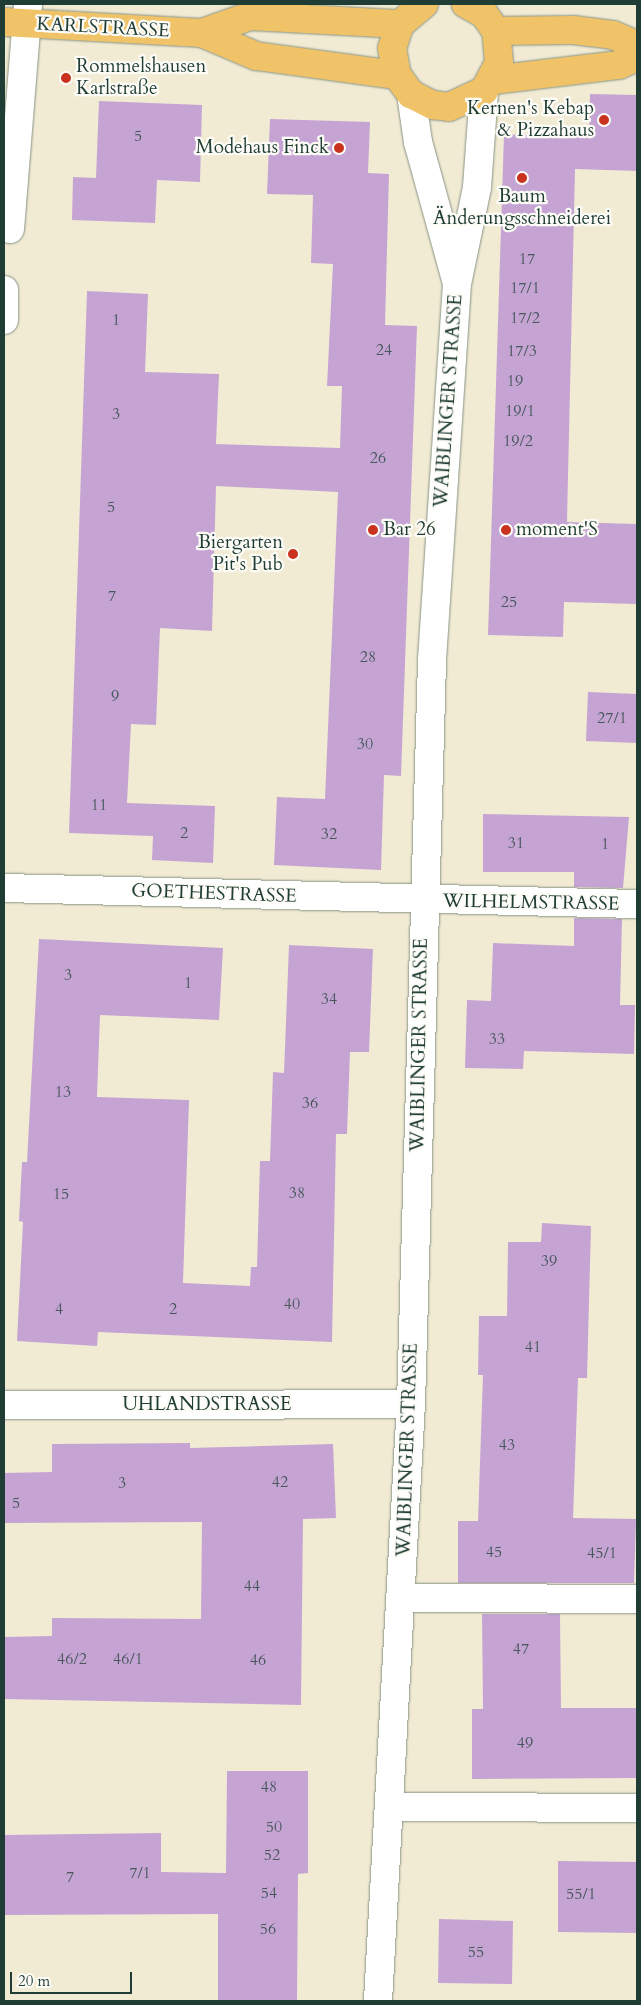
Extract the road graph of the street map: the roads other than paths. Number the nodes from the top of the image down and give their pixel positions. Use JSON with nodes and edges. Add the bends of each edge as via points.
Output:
{"nodes":[{"id":1,"x":424,"y":4,"type":"edge"},
{"id":2,"x":466,"y":4,"type":"edge"},
{"id":3,"x":20,"y":16,"type":"edge"},
{"id":4,"x":400,"y":24,"type":"junction"},
{"id":5,"x":496,"y":31,"type":"junction"},
{"id":6,"x":202,"y":33,"type":"junction"},
{"id":7,"x":637,"y":44,"type":"edge"},
{"id":8,"x":637,"y":57,"type":"edge"},
{"id":9,"x":404,"y":84,"type":"junction"},
{"id":10,"x":488,"y":85,"type":"junction"},
{"id":11,"x":10,"y":230,"type":"dead end"},
{"id":12,"x":457,"y":284,"type":"junction"},
{"id":13,"x":4,"y":290,"type":"edge"},
{"id":14,"x":4,"y":320,"type":"edge"},
{"id":15,"x":4,"y":888,"type":"edge"},
{"id":16,"x":424,"y":901,"type":"junction"},
{"id":17,"x":637,"y":904,"type":"edge"},
{"id":18,"x":411,"y":1404,"type":"junction"},
{"id":19,"x":4,"y":1405,"type":"edge"},
{"id":20,"x":401,"y":1598,"type":"junction"},
{"id":21,"x":637,"y":1599,"type":"edge"},
{"id":22,"x":392,"y":1807,"type":"junction"},
{"id":23,"x":637,"y":1808,"type":"edge"},
{"id":24,"x":378,"y":2001,"type":"edge"}],
"edges":[{"from":1,"to":4,"type":"main road"},
{"from":2,"to":5,"type":"main road","via":[[484,14]]},
{"from":3,"to":6,"type":"main road","name":"KARLSTRASSE"},
{"from":3,"to":11,"type":"street"},
{"from":4,"to":6,"type":"main road","name":"KARLSTRASSE","via":[[250,16]]},
{"from":4,"to":9,"type":"main road","via":[[392,48]]},
{"from":5,"to":7,"type":"main road","via":[[573,30],[613,35]]},
{"from":5,"to":10,"type":"main road","via":[[500,47]]},
{"from":6,"to":9,"type":"main road","name":"KARLSTRASSE","via":[[256,56]]},
{"from":8,"to":10,"type":"main road","name":"KARLSTRASSE","via":[[619,65]]},
{"from":9,"to":10,"type":"main road","name":"KARLSTRASSE","via":[[449,107]]},
{"from":9,"to":12,"type":"street","name":"WAIBLINGER STRASSE"},
{"from":10,"to":12,"type":"street","name":"WAIBLINGER STRASSE","via":[[477,187]]},
{"from":12,"to":16,"type":"street","name":"WAIBLINGER STRASSE","via":[[432,660]]},
{"from":13,"to":14,"type":"street"},
{"from":15,"to":16,"type":"street","name":"GOETHESTRASSE"},
{"from":16,"to":17,"type":"street","name":"WILHELMSTRASSE"},
{"from":16,"to":18,"type":"street","name":"WAIBLINGER STRASSE"},
{"from":18,"to":19,"type":"street","name":"UHLANDSTRASSE"},
{"from":18,"to":20,"type":"street","name":"WAIBLINGER STRASSE"},
{"from":20,"to":21,"type":"street"},
{"from":20,"to":22,"type":"street","name":"WAIBLINGER STRASSE"},
{"from":22,"to":23,"type":"street"},
{"from":22,"to":24,"type":"street","name":"WAIBLINGER STRASSE"}]}
